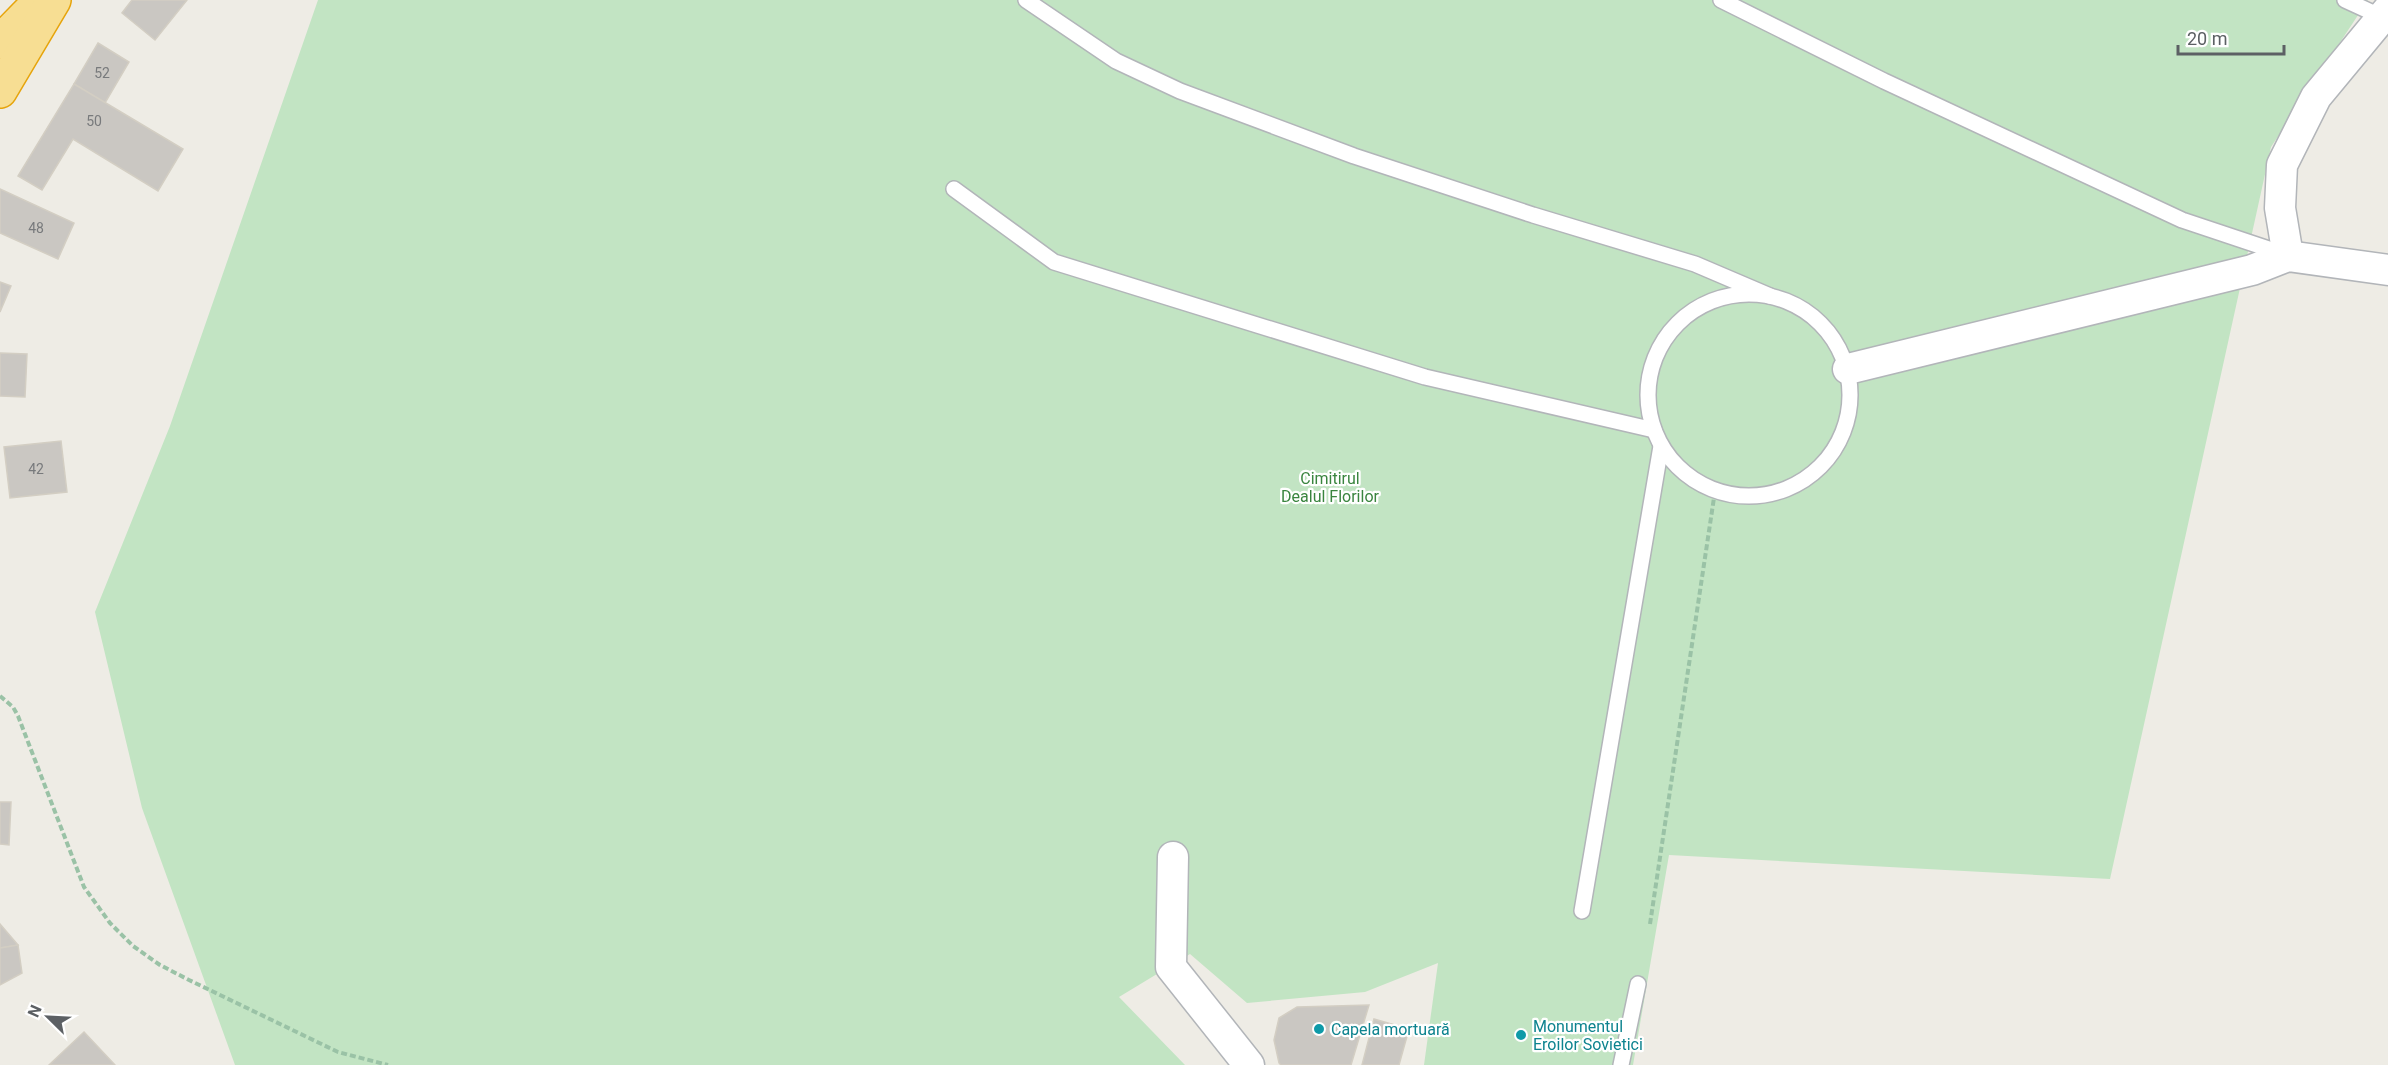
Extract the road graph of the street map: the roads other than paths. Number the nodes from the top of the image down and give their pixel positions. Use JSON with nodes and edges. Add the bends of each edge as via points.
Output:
{"nodes":[{"id":1,"x":41,"y":0,"type":"edge"},
{"id":2,"x":54,"y":0,"type":"edge"},
{"id":3,"x":1026,"y":0,"type":"edge"},
{"id":4,"x":1721,"y":0,"type":"edge"},
{"id":5,"x":2345,"y":0,"type":"edge"},
{"id":6,"x":2385,"y":13,"type":"edge"},
{"id":7,"x":0,"y":42,"type":"edge"},
{"id":8,"x":0,"y":91,"type":"edge"},
{"id":9,"x":954,"y":189,"type":"dead end"},
{"id":10,"x":2289,"y":256,"type":"junction"},
{"id":11,"x":2388,"y":270,"type":"edge"},
{"id":12,"x":1770,"y":296,"type":"junction"},
{"id":13,"x":1848,"y":369,"type":"junction"},
{"id":14,"x":1654,"y":430,"type":"junction"},
{"id":15,"x":1661,"y":446,"type":"junction"},
{"id":16,"x":1173,"y":856,"type":"dead end"},
{"id":17,"x":1582,"y":911,"type":"dead end"},
{"id":18,"x":1638,"y":984,"type":"dead end"},
{"id":19,"x":1249,"y":1065,"type":"edge"},
{"id":20,"x":1621,"y":1065,"type":"edge"}],
"edges":[{"from":1,"to":7,"type":"highway"},
{"from":2,"to":8,"type":"highway"},
{"from":3,"to":12,"type":"lane","via":[[1116,60],[1180,91],[1353,156],[1695,264]]},
{"from":4,"to":10,"type":"lane","via":[[2182,220]]},
{"from":5,"to":6,"type":"lane"},
{"from":6,"to":10,"type":"street","via":[[2316,97],[2282,165],[2280,208]]},
{"from":9,"to":14,"type":"lane","via":[[1054,262],[1425,377]]},
{"from":10,"to":11,"type":"street"},
{"from":10,"to":13,"type":"street","via":[[2252,270]]},
{"from":12,"to":13,"type":"lane","via":[[1789,300],[1815,317],[1836,340]]},
{"from":12,"to":14,"type":"lane","via":[[1728,295],[1699,306],[1675,324],[1658,350],[1648,379],[1648,410]]},
{"from":13,"to":15,"type":"lane","via":[[1849,411],[1844,431],[1829,458],[1806,479],[1777,493],[1746,497],[1715,492],[1674,464]]},
{"from":14,"to":15,"type":"lane"},
{"from":15,"to":17,"type":"lane"},
{"from":16,"to":19,"type":"street","via":[[1171,967]]},
{"from":18,"to":20,"type":"lane"}]}
